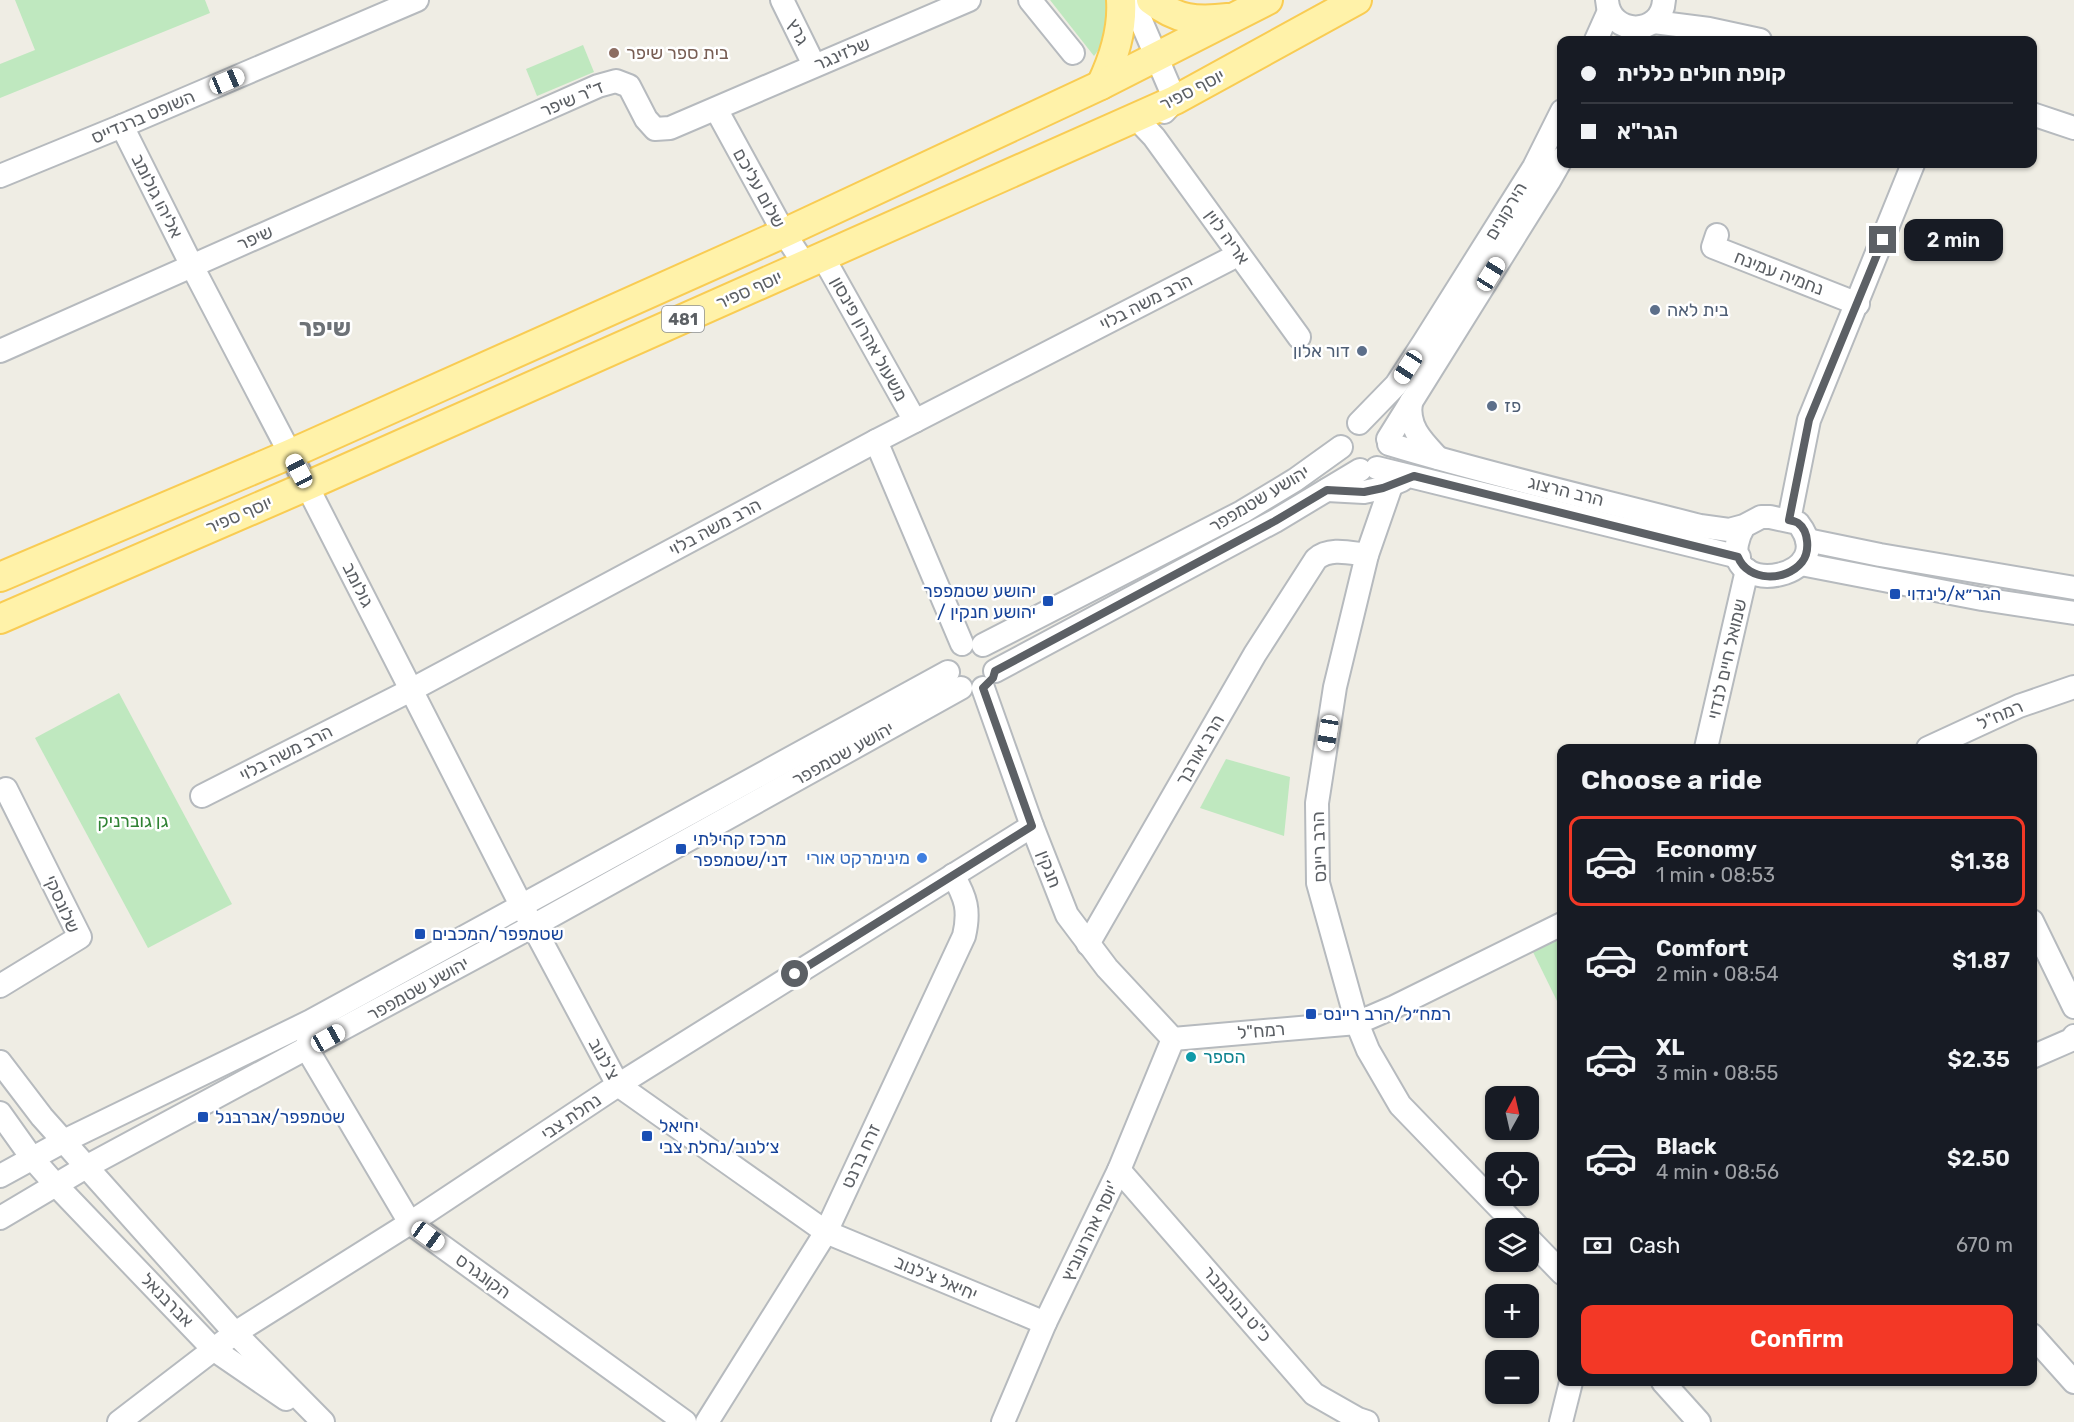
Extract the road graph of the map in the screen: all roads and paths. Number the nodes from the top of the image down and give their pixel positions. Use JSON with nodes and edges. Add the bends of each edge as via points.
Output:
{"nodes":[{"id":1,"x":417,"y":0,"type":"edge"},
{"id":2,"x":782,"y":0,"type":"edge"},
{"id":3,"x":969,"y":0,"type":"edge"},
{"id":4,"x":1030,"y":0,"type":"edge"},
{"id":5,"x":1121,"y":0,"type":"edge"},
{"id":6,"x":1132,"y":0,"type":"edge"},
{"id":7,"x":1151,"y":0,"type":"edge"},
{"id":8,"x":1268,"y":0,"type":"edge"},
{"id":9,"x":1357,"y":0,"type":"edge"},
{"id":10,"x":1664,"y":0,"type":"edge"},
{"id":11,"x":1670,"y":0,"type":"edge"},
{"id":12,"x":1608,"y":6,"type":"edge"},
{"id":13,"x":1239,"y":16,"type":"junction"},
{"id":14,"x":1654,"y":22,"type":"junction"},
{"id":15,"x":1709,"y":29,"type":"junction"},
{"id":16,"x":1626,"y":34,"type":"edge"},
{"id":17,"x":1597,"y":36,"type":"edge"},
{"id":18,"x":1741,"y":36,"type":"edge"},
{"id":19,"x":1073,"y":53,"type":"dead end"},
{"id":20,"x":1156,"y":58,"type":"junction"},
{"id":21,"x":814,"y":65,"type":"junction"},
{"id":22,"x":1101,"y":85,"type":"junction"},
{"id":23,"x":1175,"y":100,"type":"junction"},
{"id":24,"x":716,"y":109,"type":"junction"},
{"id":25,"x":2037,"y":116,"type":"edge"},
{"id":26,"x":1557,"y":121,"type":"edge"},
{"id":27,"x":122,"y":126,"type":"junction"},
{"id":28,"x":510,"y":126,"type":"joint"},
{"id":29,"x":1145,"y":127,"type":"junction"},
{"id":30,"x":2074,"y":128,"type":"edge"},
{"id":31,"x":1557,"y":168,"type":"edge"},
{"id":32,"x":1911,"y":168,"type":"edge"},
{"id":33,"x":0,"y":176,"type":"edge"},
{"id":34,"x":784,"y":233,"type":"junction"},
{"id":35,"x":1718,"y":235,"type":"dead end"},
{"id":36,"x":1230,"y":259,"type":"dead end"},
{"id":37,"x":814,"y":261,"type":"junction"},
{"id":38,"x":192,"y":266,"type":"junction"},
{"id":39,"x":1858,"y":303,"type":"junction"},
{"id":40,"x":1299,"y":337,"type":"dead end"},
{"id":41,"x":0,"y":351,"type":"edge"},
{"id":42,"x":1411,"y":402,"type":"junction"},
{"id":43,"x":915,"y":421,"type":"junction"},
{"id":44,"x":1359,"y":423,"type":"junction"},
{"id":45,"x":876,"y":441,"type":"junction"},
{"id":46,"x":1388,"y":441,"type":"junction"},
{"id":47,"x":1341,"y":447,"type":"junction"},
{"id":48,"x":290,"y":454,"type":"junction"},
{"id":49,"x":1439,"y":459,"type":"junction"},
{"id":50,"x":1376,"y":474,"type":"junction"},
{"id":51,"x":307,"y":486,"type":"junction"},
{"id":52,"x":1327,"y":490,"type":"junction"},
{"id":53,"x":1789,"y":520,"type":"junction"},
{"id":54,"x":1744,"y":526,"type":"junction"},
{"id":55,"x":1807,"y":540,"type":"junction"},
{"id":56,"x":1367,"y":555,"type":"junction"},
{"id":57,"x":1743,"y":564,"type":"junction"},
{"id":58,"x":1801,"y":564,"type":"junction"},
{"id":59,"x":0,"y":577,"type":"edge"},
{"id":60,"x":2074,"y":588,"type":"edge"},
{"id":61,"x":2074,"y":613,"type":"edge"},
{"id":62,"x":0,"y":619,"type":"edge"},
{"id":63,"x":972,"y":645,"type":"junction"},
{"id":64,"x":972,"y":680,"type":"junction"},
{"id":65,"x":2074,"y":687,"type":"edge"},
{"id":66,"x":411,"y":690,"type":"junction"},
{"id":67,"x":1707,"y":744,"type":"edge"},
{"id":68,"x":1937,"y":744,"type":"edge"},
{"id":69,"x":6,"y":789,"type":"dead end"},
{"id":70,"x":202,"y":796,"type":"dead end"},
{"id":71,"x":1032,"y":826,"type":"junction"},
{"id":72,"x":953,"y":875,"type":"junction"},
{"id":73,"x":520,"y":905,"type":"junction"},
{"id":74,"x":533,"y":926,"type":"junction"},
{"id":75,"x":1557,"y":926,"type":"edge"},
{"id":76,"x":2037,"y":931,"type":"edge"},
{"id":77,"x":1088,"y":944,"type":"junction"},
{"id":78,"x":0,"y":986,"type":"edge"},
{"id":79,"x":2074,"y":1006,"type":"edge"},
{"id":80,"x":311,"y":1021,"type":"junction"},
{"id":81,"x":1357,"y":1023,"type":"junction"},
{"id":82,"x":2074,"y":1036,"type":"edge"},
{"id":83,"x":1173,"y":1040,"type":"junction"},
{"id":84,"x":307,"y":1049,"type":"junction"},
{"id":85,"x":2037,"y":1055,"type":"edge"},
{"id":86,"x":0,"y":1062,"type":"edge"},
{"id":87,"x":618,"y":1085,"type":"junction"},
{"id":88,"x":0,"y":1113,"type":"edge"},
{"id":89,"x":64,"y":1141,"type":"junction"},
{"id":90,"x":32,"y":1158,"type":"junction"},
{"id":91,"x":86,"y":1167,"type":"junction"},
{"id":92,"x":1119,"y":1170,"type":"junction"},
{"id":93,"x":0,"y":1176,"type":"edge"},
{"id":94,"x":55,"y":1184,"type":"junction"},
{"id":95,"x":0,"y":1218,"type":"edge"},
{"id":96,"x":1509,"y":1218,"type":"edge"},
{"id":97,"x":410,"y":1223,"type":"junction"},
{"id":98,"x":826,"y":1232,"type":"junction"},
{"id":99,"x":1539,"y":1249,"type":"edge"},
{"id":100,"x":1557,"y":1268,"type":"edge"},
{"id":101,"x":1045,"y":1323,"type":"junction"},
{"id":102,"x":235,"y":1333,"type":"junction"},
{"id":103,"x":2037,"y":1341,"type":"edge"},
{"id":104,"x":213,"y":1349,"type":"junction"},
{"id":105,"x":2074,"y":1382,"type":"edge"},
{"id":106,"x":1570,"y":1386,"type":"edge"},
{"id":107,"x":1667,"y":1386,"type":"edge"},
{"id":108,"x":119,"y":1422,"type":"edge"},
{"id":109,"x":319,"y":1422,"type":"edge"},
{"id":110,"x":323,"y":1422,"type":"edge"},
{"id":111,"x":685,"y":1422,"type":"edge"},
{"id":112,"x":707,"y":1422,"type":"edge"},
{"id":113,"x":1003,"y":1422,"type":"edge"},
{"id":114,"x":1367,"y":1422,"type":"edge"},
{"id":115,"x":1561,"y":1422,"type":"edge"},
{"id":116,"x":1699,"y":1422,"type":"edge"}],
"edges":[{"from":1,"to":27,"type":"street","name":"השופט ברנדייס"},
{"from":2,"to":21,"type":"street","name":"גרץ"},
{"from":3,"to":21,"type":"street","name":"שלזינגר"},
{"from":4,"to":19,"type":"street"},
{"from":5,"to":22,"type":"main road","via":[[1117,44]]},
{"from":6,"to":20,"type":"street"},
{"from":7,"to":13,"type":"main road","via":[[1167,13],[1189,19]]},
{"from":8,"to":13,"type":"main road","name":"יוסף ספיר","number":"481"},
{"from":9,"to":23,"type":"main road","name":"יוסף ספיר","number":"481"},
{"from":10,"to":14,"type":"street"},
{"from":11,"to":15,"type":"street"},
{"from":12,"to":16,"type":"street"},
{"from":12,"to":17,"type":"street"},
{"from":13,"to":20,"type":"main road","name":"יוסף ספיר","number":"481"},
{"from":14,"to":15,"type":"street"},
{"from":14,"to":16,"type":"street"},
{"from":15,"to":18,"type":"street"},
{"from":20,"to":22,"type":"main road","name":"יוסף ספיר","number":"481"},
{"from":20,"to":23,"type":"street"},
{"from":21,"to":24,"type":"street","name":"שלזינגר"},
{"from":22,"to":34,"type":"main road","name":"יוסף ספיר","number":"481"},
{"from":23,"to":29,"type":"main road","name":"יוסף ספיר","number":"481"},
{"from":24,"to":28,"type":"street","name":"ד\"ר שיפר","via":[[670,128],[655,129],[629,86],[616,81]]},
{"from":24,"to":34,"type":"street","name":"שלום עליכם"},
{"from":25,"to":30,"type":"street"},
{"from":26,"to":44,"type":"street","name":"הירקונים","via":[[1534,167],[1396,385]]},
{"from":27,"to":33,"type":"street","name":"השופט ברנדייס"},
{"from":27,"to":38,"type":"street","name":"אליהו גולומב"},
{"from":28,"to":38,"type":"street","name":"שיפר"},
{"from":29,"to":37,"type":"main road","name":"יוסף ספיר","number":"481"},
{"from":29,"to":40,"type":"street","name":"אריה לוין"},
{"from":31,"to":42,"type":"street","name":"הירקונים"},
{"from":32,"to":39,"type":"street"},
{"from":34,"to":37,"type":"street","name":"שלום עליכם"},
{"from":34,"to":48,"type":"main road","name":"יוסף ספיר","number":"481"},
{"from":35,"to":39,"type":"street","name":"נחמיה עמינח","via":[[1713,247]]},
{"from":36,"to":43,"type":"street","name":"הרב משה בלוי"},
{"from":37,"to":43,"type":"street","name":"משעול אהרון פינסון"},
{"from":37,"to":51,"type":"main road","name":"יוסף ספיר","number":"481"},
{"from":38,"to":41,"type":"street","name":"שיפר"},
{"from":38,"to":48,"type":"street","name":"גולומב"},
{"from":39,"to":53,"type":"street","via":[[1809,420]]},
{"from":42,"to":46,"type":"street","name":"הירקונים"},
{"from":42,"to":49,"type":"street","via":[[1409,412],[1414,430]]},
{"from":43,"to":45,"type":"street","name":"הרב משה בלוי"},
{"from":44,"to":46,"type":"street","via":[[1379,427]]},
{"from":44,"to":47,"type":"street","via":[[1346,432]]},
{"from":45,"to":63,"type":"street"},
{"from":45,"to":66,"type":"street","name":"הרב משה בלוי"},
{"from":46,"to":49,"type":"street","name":"הרב הרצוג"},
{"from":46,"to":50,"type":"street","via":[[1386,458]]},
{"from":47,"to":50,"type":"street","via":[[1346,462],[1353,468]]},
{"from":47,"to":63,"type":"street","name":"יהושע שטמפפר","via":[[1242,512]]},
{"from":48,"to":51,"type":"street","name":"גולומב"},
{"from":48,"to":59,"type":"main road","name":"יוסף ספיר","number":"481"},
{"from":49,"to":54,"type":"street","name":"הרב הרצוג","via":[[1700,526],[1729,530]]},
{"from":50,"to":52,"type":"street","name":"יהושע שטמפפר"},
{"from":50,"to":52,"type":"street","via":[[1383,488],[1364,492]]},
{"from":50,"to":56,"type":"street","name":"הרב ריינס"},
{"from":50,"to":57,"type":"street","name":"הרב הרצוג","via":[[1414,476]]},
{"from":51,"to":62,"type":"main road","name":"יוסף ספיר","number":"481"},
{"from":51,"to":66,"type":"street","name":"גולומב"},
{"from":52,"to":64,"type":"street","name":"יהושע שטמפפר"},
{"from":53,"to":54,"type":"street","name":"הרב הרצוג","via":[[1761,517]]},
{"from":53,"to":55,"type":"street","via":[[1798,523]]},
{"from":54,"to":57,"type":"street","via":[[1737,543]]},
{"from":55,"to":58,"type":"street"},
{"from":55,"to":60,"type":"street"},
{"from":56,"to":77,"type":"street","name":"הרב אורבך","via":[[1329,552],[1316,559],[1255,654]]},
{"from":56,"to":81,"type":"street","name":"הרב ריינס","via":[[1335,687],[1317,802],[1318,883]]},
{"from":57,"to":58,"type":"street","name":"הרב הרצוג","via":[[1756,575],[1767,577]]},
{"from":57,"to":67,"type":"street","name":"שמואל חיים לנדוי"},
{"from":58,"to":61,"type":"street"},
{"from":63,"to":64,"type":"street","name":"חנקין","via":[[992,653],[994,659]]},
{"from":63,"to":64,"type":"street","via":[[955,649],[947,663]]},
{"from":64,"to":71,"type":"street","name":"חנקין"},
{"from":64,"to":73,"type":"street","name":"יהושע שטמפפר"},
{"from":64,"to":74,"type":"street","name":"יהושע שטמפפר"},
{"from":65,"to":68,"type":"street","name":"רמח\"ל","via":[[2019,706]]},
{"from":66,"to":70,"type":"street","name":"הרב משה בלוי"},
{"from":66,"to":73,"type":"street","name":"גולומב"},
{"from":69,"to":78,"type":"street","name":"שלונסקי","via":[[80,937]]},
{"from":71,"to":72,"type":"street","name":"נחלת צבי"},
{"from":71,"to":77,"type":"street","name":"חנקין","via":[[1067,915]]},
{"from":72,"to":87,"type":"street","name":"נחלת צבי"},
{"from":72,"to":98,"type":"street","name":"זרח ברנט","via":[[966,904],[964,936]]},
{"from":73,"to":74,"type":"street","name":"צ'לנוב"},
{"from":73,"to":80,"type":"street","name":"יהושע שטמפפר"},
{"from":74,"to":84,"type":"street","name":"יהושע שטמפפר"},
{"from":74,"to":87,"type":"street","name":"צ'לנוב"},
{"from":75,"to":81,"type":"street","name":"רמח\"ל"},
{"from":76,"to":79,"type":"street"},
{"from":77,"to":83,"type":"street"},
{"from":80,"to":84,"type":"street"},
{"from":80,"to":89,"type":"street","name":"יהושע שטמפפר"},
{"from":81,"to":83,"type":"street","name":"רמח\"ל"},
{"from":81,"to":96,"type":"street","name":"הרב ריינס","via":[[1400,1105]]},
{"from":82,"to":85,"type":"street"},
{"from":83,"to":92,"type":"street","name":"יוסף אהרונוביץ'"},
{"from":84,"to":91,"type":"street","name":"יהושע שטמפפר"},
{"from":84,"to":97,"type":"street","name":"הקונגרס"},
{"from":86,"to":89,"type":"street","name":"אברבנאל"},
{"from":87,"to":97,"type":"street","name":"נחלת צבי"},
{"from":87,"to":98,"type":"street","name":"צ'לנוב"},
{"from":88,"to":90,"type":"street","name":"אברבנאל"},
{"from":89,"to":90,"type":"street","name":"יהושע שטמפפר"},
{"from":89,"to":91,"type":"street","name":"אברבנאל"},
{"from":90,"to":93,"type":"street","name":"יהושע שטמפפר"},
{"from":90,"to":94,"type":"street","name":"אברבנאל"},
{"from":91,"to":94,"type":"street","name":"יהושע שטמפפר"},
{"from":91,"to":102,"type":"street","name":"אברבנאל"},
{"from":92,"to":101,"type":"street","name":"יוסף אהרונוביץ'"},
{"from":92,"to":114,"type":"street","name":"כ\"ט בנובמבר","via":[[1314,1394]]},
{"from":94,"to":95,"type":"street","name":"יהושע שטמפפר"},
{"from":94,"to":104,"type":"street","name":"אברבנאל"},
{"from":97,"to":102,"type":"street","name":"נחלת צבי"},
{"from":97,"to":111,"type":"street","name":"הקונגרס"},
{"from":98,"to":101,"type":"street","name":"יחיאל צ'לנוב"},
{"from":98,"to":112,"type":"street","name":"זרח ברנט"},
{"from":99,"to":100,"type":"street"},
{"from":101,"to":113,"type":"street","name":"יוסף אהרונוביץ'"},
{"from":102,"to":104,"type":"street","name":"נחלת צבי"},
{"from":102,"to":110,"type":"street","name":"אברבנאל"},
{"from":103,"to":105,"type":"street"},
{"from":104,"to":108,"type":"street","name":"נחלת צבי"},
{"from":104,"to":109,"type":"street","name":"אברבנאל"},
{"from":106,"to":115,"type":"street"},
{"from":107,"to":116,"type":"street"}]}
